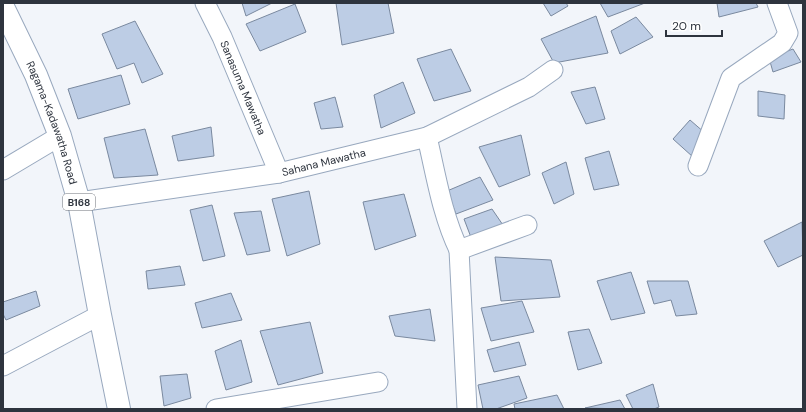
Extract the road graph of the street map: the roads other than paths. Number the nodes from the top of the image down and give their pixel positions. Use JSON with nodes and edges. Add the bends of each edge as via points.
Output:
{"nodes":[{"id":1,"x":205,"y":3,"type":"edge"},
{"id":2,"x":778,"y":3,"type":"edge"},
{"id":3,"x":3,"y":7,"type":"edge"},
{"id":4,"x":553,"y":70,"type":"dead end"},
{"id":5,"x":60,"y":136,"type":"junction"},
{"id":6,"x":427,"y":137,"type":"junction"},
{"id":7,"x":698,"y":166,"type":"dead end"},
{"id":8,"x":3,"y":170,"type":"edge"},
{"id":9,"x":279,"y":173,"type":"junction"},
{"id":10,"x":79,"y":202,"type":"junction"},
{"id":11,"x":527,"y":225,"type":"dead end"},
{"id":12,"x":459,"y":250,"type":"junction"},
{"id":13,"x":100,"y":315,"type":"junction"},
{"id":14,"x":3,"y":366,"type":"edge"},
{"id":15,"x":378,"y":382,"type":"dead end"},
{"id":16,"x":119,"y":409,"type":"edge"},
{"id":17,"x":216,"y":409,"type":"edge"},
{"id":18,"x":467,"y":409,"type":"edge"}],
"edges":[{"from":1,"to":9,"type":"street","name":"Sanasuma Mawatha","via":[[222,37]]},
{"from":2,"to":7,"type":"street","via":[[788,33],[782,43],[731,78]]},
{"from":3,"to":5,"type":"main road","name":"Ragama-Kadawatha Road","number":"B168","via":[[36,76]]},
{"from":4,"to":6,"type":"street","name":"Sahana Mawatha","via":[[529,87]]},
{"from":5,"to":8,"type":"street"},
{"from":5,"to":10,"type":"main road","name":"Ragama-Kadawatha Road","number":"B168"},
{"from":6,"to":9,"type":"street","name":"Sahana Mawatha"},
{"from":6,"to":12,"type":"street","via":[[444,212]]},
{"from":9,"to":10,"type":"street","name":"Sahana Mawatha"},
{"from":10,"to":13,"type":"main road","name":"Ragama-Kadawatha Road","number":"B168"},
{"from":11,"to":12,"type":"street"},
{"from":12,"to":18,"type":"street"},
{"from":13,"to":14,"type":"street"},
{"from":13,"to":16,"type":"main road","name":"Ragama-Kadawatha Road","number":"B168"},
{"from":15,"to":17,"type":"street"}]}
